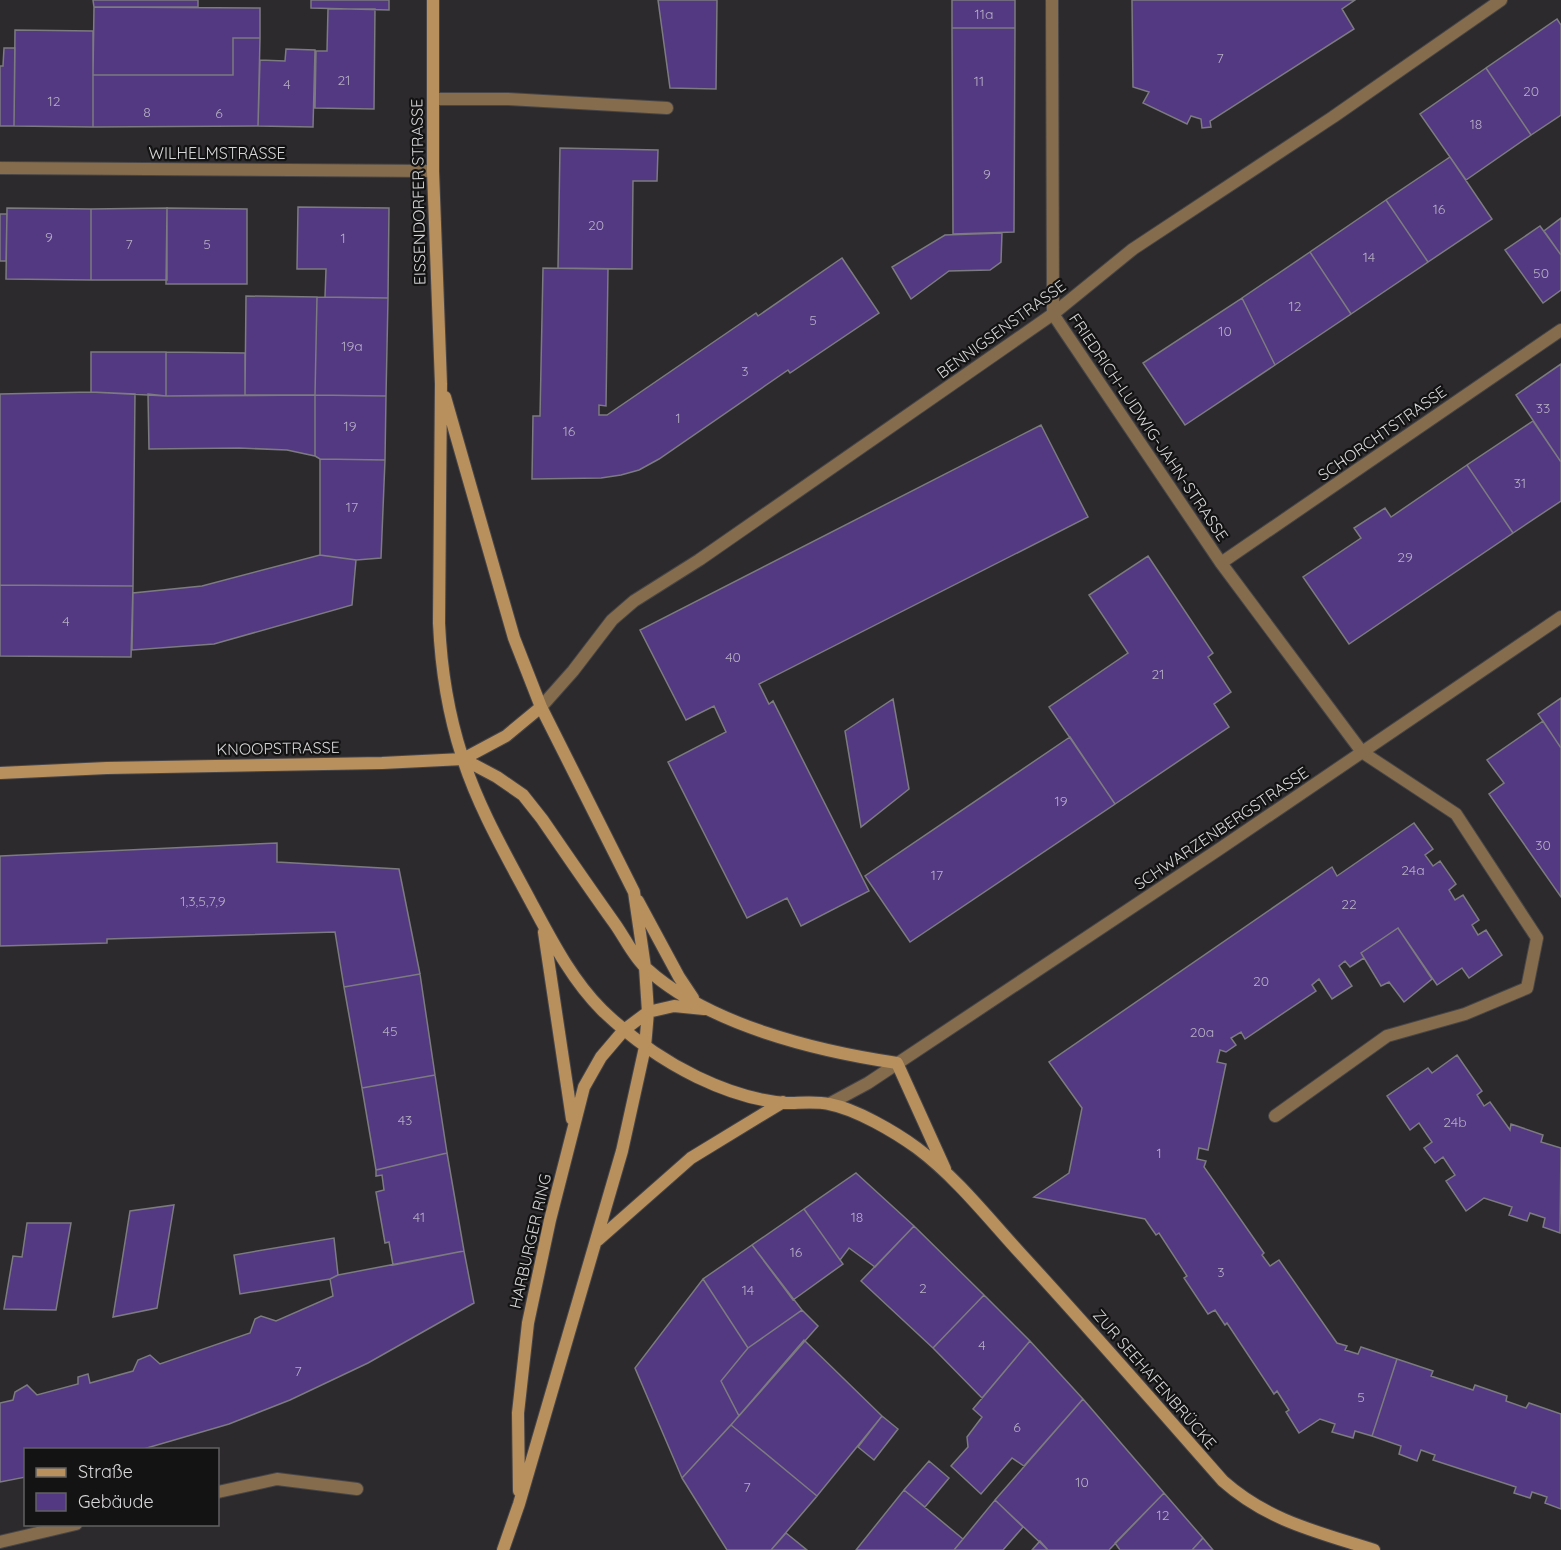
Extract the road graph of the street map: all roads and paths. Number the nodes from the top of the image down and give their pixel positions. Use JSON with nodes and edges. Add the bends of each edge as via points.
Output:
{"nodes":[{"id":1,"x":434,"y":0,"type":"edge"},
{"id":2,"x":1052,"y":0,"type":"edge"},
{"id":3,"x":1502,"y":0,"type":"edge"},
{"id":4,"x":433,"y":99,"type":"junction"},
{"id":5,"x":668,"y":108,"type":"dead end"},
{"id":6,"x":0,"y":168,"type":"edge"},
{"id":7,"x":433,"y":171,"type":"junction"},
{"id":8,"x":1053,"y":314,"type":"junction"},
{"id":9,"x":1561,"y":330,"type":"edge"},
{"id":10,"x":441,"y":384,"type":"junction"},
{"id":11,"x":1221,"y":563,"type":"junction"},
{"id":12,"x":1561,"y":617,"type":"edge"},
{"id":13,"x":541,"y":707,"type":"junction"},
{"id":14,"x":1362,"y":752,"type":"junction"},
{"id":15,"x":463,"y":759,"type":"junction"},
{"id":16,"x":0,"y":773,"type":"edge"},
{"id":17,"x":634,"y":892,"type":"junction"},
{"id":18,"x":543,"y":925,"type":"junction"},
{"id":19,"x":645,"y":968,"type":"junction"},
{"id":20,"x":695,"y":1002,"type":"junction"},
{"id":21,"x":706,"y":1009,"type":"junction"},
{"id":22,"x":648,"y":1012,"type":"junction"},
{"id":23,"x":624,"y":1030,"type":"junction"},
{"id":24,"x":645,"y":1047,"type":"junction"},
{"id":25,"x":897,"y":1063,"type":"junction"},
{"id":26,"x":783,"y":1102,"type":"junction"},
{"id":27,"x":829,"y":1104,"type":"junction"},
{"id":28,"x":1275,"y":1116,"type":"dead end"},
{"id":29,"x":573,"y":1126,"type":"junction"},
{"id":30,"x":948,"y":1175,"type":"junction"},
{"id":31,"x":597,"y":1240,"type":"junction"},
{"id":32,"x":357,"y":1489,"type":"dead end"},
{"id":33,"x":219,"y":1492,"type":"edge"},
{"id":34,"x":519,"y":1504,"type":"junction"},
{"id":35,"x":68,"y":1526,"type":"edge"},
{"id":36,"x":0,"y":1542,"type":"edge"},
{"id":37,"x":503,"y":1550,"type":"edge"},
{"id":38,"x":1374,"y":1550,"type":"edge"}],
"edges":[{"from":1,"to":4,"type":"main road","name":"EISSENDORFER STRASSE"},
{"from":2,"to":8,"type":"street","name":"FRIEDRICH-LUDWIG-JAHN-STRASSE"},
{"from":3,"to":8,"type":"street","name":"BENNIGSENSTRASSE","via":[[1134,249]]},
{"from":4,"to":5,"type":"street"},
{"from":4,"to":7,"type":"main road","name":"EISSENDORFER STRASSE"},
{"from":6,"to":7,"type":"street","name":"WILHELMSTRASSE"},
{"from":7,"to":10,"type":"main road","name":"EISSENDORFER STRASSE"},
{"from":8,"to":11,"type":"street","name":"FRIEDRICH-LUDWIG-JAHN-STRASSE"},
{"from":8,"to":13,"type":"street","name":"BENNIGSENSTRASSE","via":[[709,554],[634,601],[612,620]]},
{"from":9,"to":11,"type":"street","name":"SCHORCHTSTRASSE"},
{"from":10,"to":13,"type":"main road","name":"EISSENDORFER STRASSE","via":[[514,638]]},
{"from":10,"to":15,"type":"main road","name":"EISSENDORFER STRASSE","via":[[440,657]]},
{"from":11,"to":14,"type":"street","name":"FRIEDRICH-LUDWIG-JAHN-STRASSE"},
{"from":12,"to":14,"type":"street","name":"SCHWARZENBERGSTRASSE"},
{"from":13,"to":15,"type":"main road","name":"KNOOPSTRASSE","via":[[506,736]]},
{"from":13,"to":17,"type":"main road","name":"HARBURGER RING"},
{"from":14,"to":25,"type":"street","name":"SCHWARZENBERGSTRASSE"},
{"from":14,"to":28,"type":"street","name":"FRIEDRICH-LUDWIG-JAHN-STRASSE","via":[[1456,814],[1537,938],[1527,988],[1465,1014],[1387,1036]]},
{"from":15,"to":16,"type":"main road","name":"KNOOPSTRASSE"},
{"from":15,"to":18,"type":"main road","via":[[496,836]]},
{"from":15,"to":19,"type":"main road","via":[[523,795]]},
{"from":17,"to":19,"type":"main road","name":"HARBURGER RING"},
{"from":17,"to":20,"type":"main road"},
{"from":18,"to":23,"type":"main road","via":[[575,979]]},
{"from":18,"to":29,"type":"main road"},
{"from":19,"to":20,"type":"main road"},
{"from":19,"to":22,"type":"main road","name":"HARBURGER RING"},
{"from":20,"to":21,"type":"main road"},
{"from":21,"to":22,"type":"main road","name":"HARBURGER RING","via":[[674,1006]]},
{"from":21,"to":25,"type":"main road","via":[[818,1048]]},
{"from":22,"to":23,"type":"main road","name":"HARBURGER RING"},
{"from":22,"to":24,"type":"main road","name":"HARBURGER RING"},
{"from":23,"to":24,"type":"main road"},
{"from":23,"to":29,"type":"main road","name":"HARBURGER RING","via":[[601,1057],[584,1087]]},
{"from":24,"to":26,"type":"main road","via":[[714,1084]]},
{"from":24,"to":31,"type":"main road","name":"HARBURGER RING"},
{"from":25,"to":27,"type":"street","name":"SCHWARZENBERGSTRASSE"},
{"from":25,"to":30,"type":"main road","name":"ZUR SEEHAFENBRÜCKE"},
{"from":26,"to":27,"type":"main road"},
{"from":26,"to":31,"type":"main road","via":[[691,1158]]},
{"from":27,"to":30,"type":"main road","name":"ZUR SEEHAFENBRÜCKE","via":[[879,1124],[917,1148]]},
{"from":29,"to":34,"type":"main road","name":"HARBURGER RING","via":[[528,1323],[518,1413]]},
{"from":30,"to":38,"type":"main road","name":"ZUR SEEHAFENBRÜCKE","via":[[1231,1488],[1275,1517]]},
{"from":31,"to":34,"type":"main road","name":"HARBURGER RING"},
{"from":32,"to":33,"type":"street","via":[[277,1479]]},
{"from":34,"to":37,"type":"main road","name":"HARBURGER RING"},
{"from":35,"to":36,"type":"street"}]}
